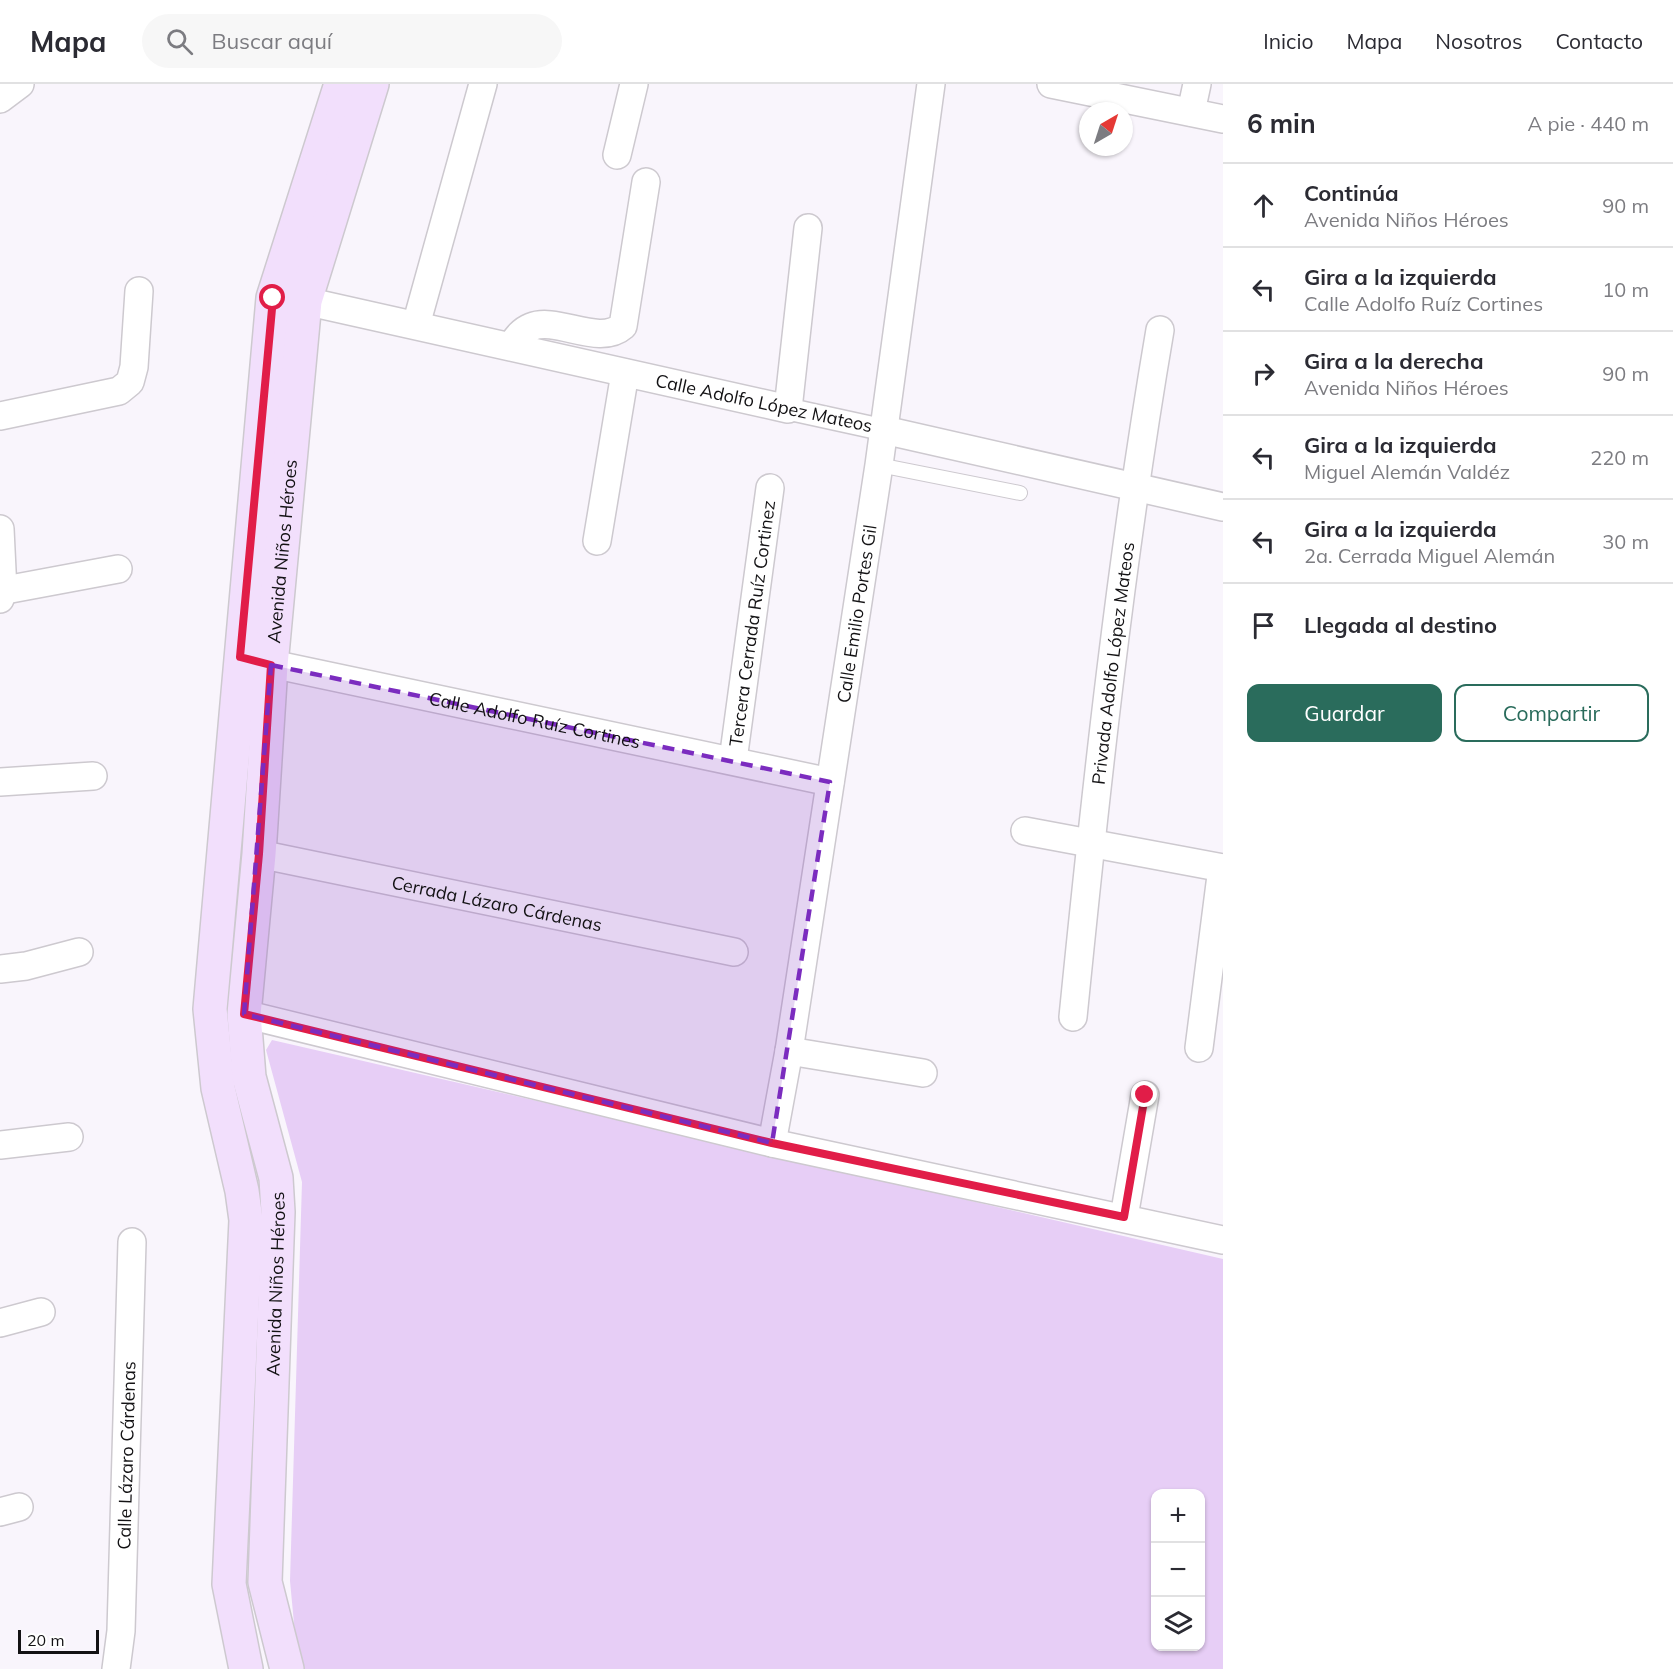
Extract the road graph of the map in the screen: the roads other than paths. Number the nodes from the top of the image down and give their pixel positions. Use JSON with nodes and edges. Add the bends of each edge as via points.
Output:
{"nodes":[{"id":1,"x":20,"y":84,"type":"edge"},
{"id":2,"x":341,"y":84,"type":"edge"},
{"id":3,"x":372,"y":84,"type":"edge"},
{"id":4,"x":483,"y":84,"type":"edge"},
{"id":5,"x":634,"y":84,"type":"edge"},
{"id":6,"x":931,"y":84,"type":"edge"},
{"id":7,"x":1051,"y":84,"type":"edge"},
{"id":8,"x":1197,"y":84,"type":"edge"},
{"id":9,"x":0,"y":99,"type":"edge"},
{"id":10,"x":1191,"y":112,"type":"junction"},
{"id":11,"x":1223,"y":119,"type":"edge"},
{"id":12,"x":617,"y":155,"type":"dead end"},
{"id":13,"x":646,"y":182,"type":"dead end"},
{"id":14,"x":808,"y":228,"type":"dead end"},
{"id":15,"x":139,"y":291,"type":"dead end"},
{"id":16,"x":305,"y":301,"type":"junction"},
{"id":17,"x":416,"y":325,"type":"junction"},
{"id":18,"x":1160,"y":330,"type":"dead end"},
{"id":19,"x":511,"y":346,"type":"junction"},
{"id":20,"x":625,"y":373,"type":"junction"},
{"id":21,"x":788,"y":409,"type":"junction"},
{"id":22,"x":0,"y":416,"type":"edge"},
{"id":23,"x":884,"y":430,"type":"junction"},
{"id":24,"x":879,"y":465,"type":"junction"},
{"id":25,"x":1134,"y":487,"type":"junction"},
{"id":26,"x":770,"y":488,"type":"dead end"},
{"id":27,"x":1020,"y":494,"type":"dead end"},
{"id":28,"x":1223,"y":507,"type":"edge"},
{"id":29,"x":0,"y":529,"type":"edge"},
{"id":30,"x":597,"y":541,"type":"dead end"},
{"id":31,"x":118,"y":569,"type":"dead end"},
{"id":32,"x":1,"y":594,"type":"edge"},
{"id":33,"x":255,"y":661,"type":"junction"},
{"id":34,"x":733,"y":760,"type":"junction"},
{"id":35,"x":93,"y":776,"type":"dead end"},
{"id":36,"x":0,"y":782,"type":"edge"},
{"id":37,"x":830,"y":782,"type":"junction"},
{"id":38,"x":1025,"y":831,"type":"dead end"},
{"id":39,"x":1091,"y":842,"type":"junction"},
{"id":40,"x":259,"y":854,"type":"junction"},
{"id":41,"x":1223,"y":868,"type":"edge"},
{"id":42,"x":80,"y":952,"type":"dead end"},
{"id":43,"x":734,"y":952,"type":"dead end"},
{"id":44,"x":0,"y":969,"type":"edge"},
{"id":45,"x":244,"y":1014,"type":"junction"},
{"id":46,"x":1073,"y":1017,"type":"dead end"},
{"id":47,"x":1199,"y":1048,"type":"dead end"},
{"id":48,"x":789,"y":1051,"type":"junction"},
{"id":49,"x":922,"y":1073,"type":"dead end"},
{"id":50,"x":1145,"y":1095,"type":"dead end"},
{"id":51,"x":69,"y":1137,"type":"dead end"},
{"id":52,"x":772,"y":1143,"type":"junction"},
{"id":53,"x":0,"y":1145,"type":"edge"},
{"id":54,"x":1124,"y":1217,"type":"junction"},
{"id":55,"x":1223,"y":1240,"type":"edge"},
{"id":56,"x":132,"y":1242,"type":"dead end"},
{"id":57,"x":41,"y":1312,"type":"dead end"},
{"id":58,"x":0,"y":1323,"type":"edge"},
{"id":59,"x":116,"y":1669,"type":"edge"},
{"id":60,"x":246,"y":1669,"type":"edge"},
{"id":61,"x":287,"y":1669,"type":"edge"}],
"edges":[{"from":1,"to":9,"type":"street"},
{"from":2,"to":33,"type":"main road","name":"Avenida Niños Héroes","via":[[273,298]]},
{"from":3,"to":16,"type":"main road","name":"Avenida Niños Héroes"},
{"from":4,"to":17,"type":"street"},
{"from":5,"to":12,"type":"street"},
{"from":6,"to":23,"type":"street","name":"Calle Emilio Portes Gil"},
{"from":7,"to":10,"type":"street"},
{"from":8,"to":10,"type":"street"},
{"from":10,"to":11,"type":"street"},
{"from":13,"to":19,"type":"street","via":[[623,326],[607,334],[537,325],[522,332]]},
{"from":14,"to":21,"type":"street"},
{"from":15,"to":22,"type":"street","via":[[130,382],[119,391]]},
{"from":16,"to":17,"type":"street","name":"Calle Adolfo López Mateos"},
{"from":16,"to":33,"type":"main road","name":"Avenida Niños Héroes"},
{"from":17,"to":19,"type":"street","name":"Calle Adolfo López Mateos"},
{"from":18,"to":25,"type":"street","name":"Privada Adolfo López Mateos"},
{"from":19,"to":20,"type":"street","name":"Calle Adolfo López Mateos"},
{"from":20,"to":21,"type":"street","name":"Calle Adolfo López Mateos"},
{"from":20,"to":30,"type":"street"},
{"from":21,"to":23,"type":"street","name":"Calle Adolfo López Mateos"},
{"from":23,"to":24,"type":"street","name":"Calle Emilio Portes Gil"},
{"from":23,"to":25,"type":"street","name":"Calle Adolfo López Mateos"},
{"from":24,"to":27,"type":"lane"},
{"from":24,"to":37,"type":"street","name":"Calle Emilio Portes Gil"},
{"from":25,"to":28,"type":"street","name":"Calle Adolfo López Mateos"},
{"from":25,"to":39,"type":"street","name":"Privada Adolfo López Mateos"},
{"from":26,"to":34,"type":"street","name":"Tercera Cerrada Ruíz Cortinez"},
{"from":29,"to":32,"type":"street"},
{"from":31,"to":32,"type":"street"},
{"from":33,"to":34,"type":"street","name":"Calle Adolfo Ruíz Cortines"},
{"from":33,"to":40,"type":"main road","name":"Avenida Niños Héroes"},
{"from":33,"to":60,"type":"main road","name":"Avenida Niños Héroes","via":[[210,1009],[218,1088],[246,1220],[229,1584]]},
{"from":34,"to":37,"type":"street","name":"Calle Adolfo Ruíz Cortines"},
{"from":35,"to":36,"type":"street"},
{"from":37,"to":48,"type":"street","name":"Calle Emilio Portes Gil"},
{"from":38,"to":39,"type":"street"},
{"from":39,"to":41,"type":"street"},
{"from":39,"to":46,"type":"street","name":"Privada Adolfo López Mateos"},
{"from":40,"to":43,"type":"street","name":"Cerrada Lázaro Cárdenas"},
{"from":40,"to":45,"type":"main road","name":"Avenida Niños Héroes"},
{"from":41,"to":47,"type":"street"},
{"from":42,"to":44,"type":"street"},
{"from":45,"to":52,"type":"street"},
{"from":45,"to":61,"type":"main road","name":"Avenida Niños Héroes","via":[[249,1077],[276,1178],[265,1582]]},
{"from":48,"to":49,"type":"street"},
{"from":48,"to":52,"type":"street","name":"Calle Emilio Portes Gil"},
{"from":50,"to":54,"type":"street"},
{"from":51,"to":53,"type":"street"},
{"from":52,"to":54,"type":"street"},
{"from":54,"to":55,"type":"street"},
{"from":56,"to":59,"type":"street","name":"Calle Lázaro Cárdenas","via":[[121,1619]]},
{"from":57,"to":58,"type":"street"}]}
